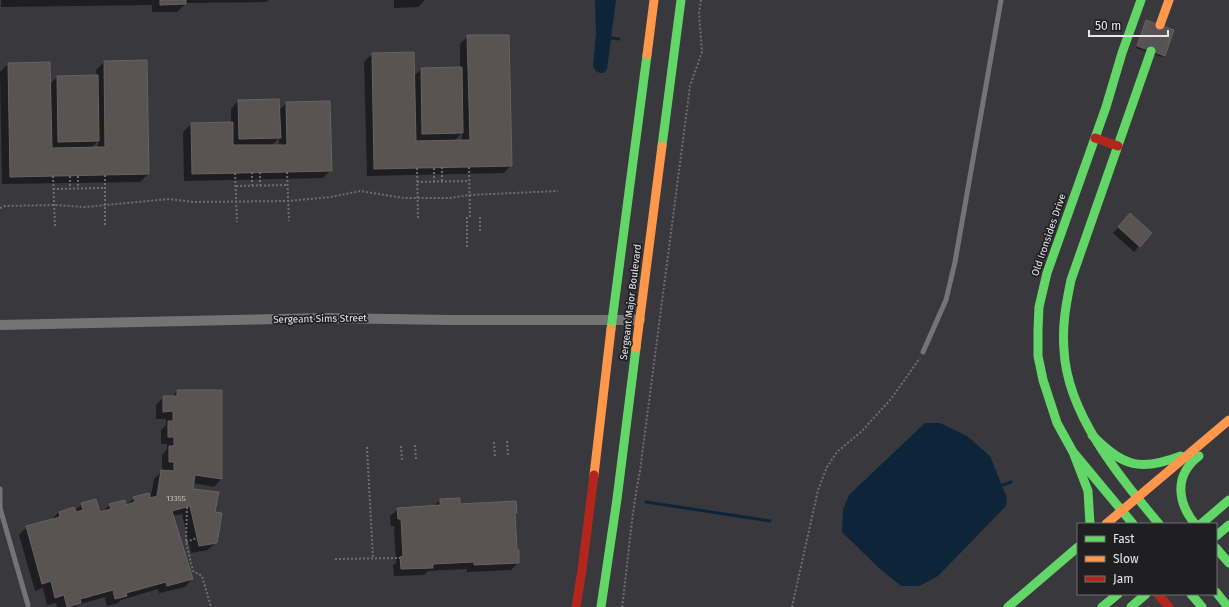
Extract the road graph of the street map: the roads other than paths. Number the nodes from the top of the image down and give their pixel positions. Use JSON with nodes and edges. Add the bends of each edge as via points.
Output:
{"nodes":[{"id":1,"x":654,"y":0,"type":"edge"},
{"id":2,"x":681,"y":0,"type":"edge"},
{"id":3,"x":1001,"y":0,"type":"edge"},
{"id":4,"x":1141,"y":0,"type":"edge"},
{"id":5,"x":1169,"y":0,"type":"edge"},
{"id":6,"x":1160,"y":25,"type":"tunnel mouth"},
{"id":7,"x":1151,"y":51,"type":"tunnel mouth"},
{"id":8,"x":1095,"y":138,"type":"junction"},
{"id":9,"x":1118,"y":146,"type":"junction"},
{"id":10,"x":613,"y":320,"type":"junction"},
{"id":11,"x":640,"y":320,"type":"junction"},
{"id":12,"x":0,"y":325,"type":"edge"},
{"id":13,"x":923,"y":352,"type":"road end"},
{"id":14,"x":1229,"y":420,"type":"edge"},
{"id":15,"x":1221,"y":426,"type":"junction"},
{"id":16,"x":1092,"y":435,"type":"junction"},
{"id":17,"x":1073,"y":452,"type":"junction"},
{"id":18,"x":1191,"y":452,"type":"junction"},
{"id":19,"x":0,"y":489,"type":"edge"},
{"id":20,"x":1137,"y":497,"type":"junction"},
{"id":21,"x":1229,"y":500,"type":"edge"},
{"id":22,"x":1122,"y":511,"type":"junction"},
{"id":23,"x":1204,"y":521,"type":"edge"},
{"id":24,"x":1090,"y":523,"type":"edge"},
{"id":25,"x":1107,"y":523,"type":"edge"},
{"id":26,"x":1132,"y":523,"type":"edge"},
{"id":27,"x":1158,"y":523,"type":"edge"},
{"id":28,"x":1194,"y":523,"type":"edge"},
{"id":29,"x":1229,"y":525,"type":"edge"},
{"id":30,"x":1218,"y":534,"type":"edge"},
{"id":31,"x":1077,"y":548,"type":"edge"},
{"id":32,"x":1217,"y":549,"type":"edge"},
{"id":33,"x":1229,"y":563,"type":"edge"},
{"id":34,"x":1217,"y":593,"type":"edge"},
{"id":35,"x":1117,"y":595,"type":"edge"},
{"id":36,"x":1145,"y":595,"type":"edge"},
{"id":37,"x":1159,"y":595,"type":"edge"},
{"id":38,"x":1193,"y":595,"type":"edge"},
{"id":39,"x":28,"y":605,"type":"dead end"},
{"id":40,"x":576,"y":607,"type":"edge"},
{"id":41,"x":601,"y":607,"type":"edge"},
{"id":42,"x":1008,"y":607,"type":"edge"},
{"id":43,"x":1102,"y":607,"type":"edge"},
{"id":44,"x":1131,"y":607,"type":"edge"},
{"id":45,"x":1169,"y":607,"type":"edge"},
{"id":46,"x":1202,"y":607,"type":"edge"},
{"id":47,"x":1228,"y":607,"type":"edge"}],
"edges":[{"from":1,"to":10,"type":"main road","name":"Sergeant Major Boulevard"},
{"from":2,"to":11,"type":"main road","name":"Sergeant Major Boulevard"},
{"from":3,"to":13,"type":"lane","via":[[955,262],[946,300]]},
{"from":4,"to":8,"type":"main road","name":"Old Ironsides Drive"},
{"from":5,"to":6,"type":"main road"},
{"from":7,"to":9,"type":"main road"},
{"from":8,"to":9,"type":"main road"},
{"from":8,"to":17,"type":"main road","name":"Old Ironsides Drive","via":[[1046,273],[1038,318],[1038,356],[1043,380],[1056,423]]},
{"from":9,"to":16,"type":"main road","via":[[1071,280],[1063,320],[1064,352],[1069,382]]},
{"from":10,"to":11,"type":"street","name":"Sergeant Sims Street"},
{"from":10,"to":12,"type":"street","name":"Sergeant Sims Street","via":[[329,318]]},
{"from":10,"to":40,"type":"main road","name":"Sergeant Major Boulevard"},
{"from":11,"to":41,"type":"main road","name":"Sergeant Major Boulevard"},
{"from":14,"to":15,"type":"main road"},
{"from":15,"to":18,"type":"main road"},
{"from":15,"to":28,"type":"main road","via":[[1201,454],[1187,468],[1182,483],[1182,504]]},
{"from":16,"to":18,"type":"main road","via":[[1114,456],[1131,464],[1160,463]]},
{"from":16,"to":20,"type":"main road"},
{"from":17,"to":22,"type":"main road","name":"Old Ironsides Drive"},
{"from":17,"to":24,"type":"main road","via":[[1088,491]]},
{"from":18,"to":20,"type":"main road"},
{"from":19,"to":39,"type":"lane","via":[[0,508]]},
{"from":20,"to":22,"type":"main road"},
{"from":20,"to":27,"type":"main road"},
{"from":21,"to":23,"type":"main road"},
{"from":22,"to":25,"type":"main road"},
{"from":22,"to":26,"type":"main road","name":"Old Ironsides Drive"},
{"from":29,"to":30,"type":"main road"},
{"from":31,"to":42,"type":"main road"},
{"from":32,"to":33,"type":"main road"},
{"from":34,"to":47,"type":"main road"},
{"from":35,"to":43,"type":"main road"},
{"from":36,"to":44,"type":"main road"},
{"from":37,"to":45,"type":"main road"},
{"from":38,"to":46,"type":"main road"}]}
